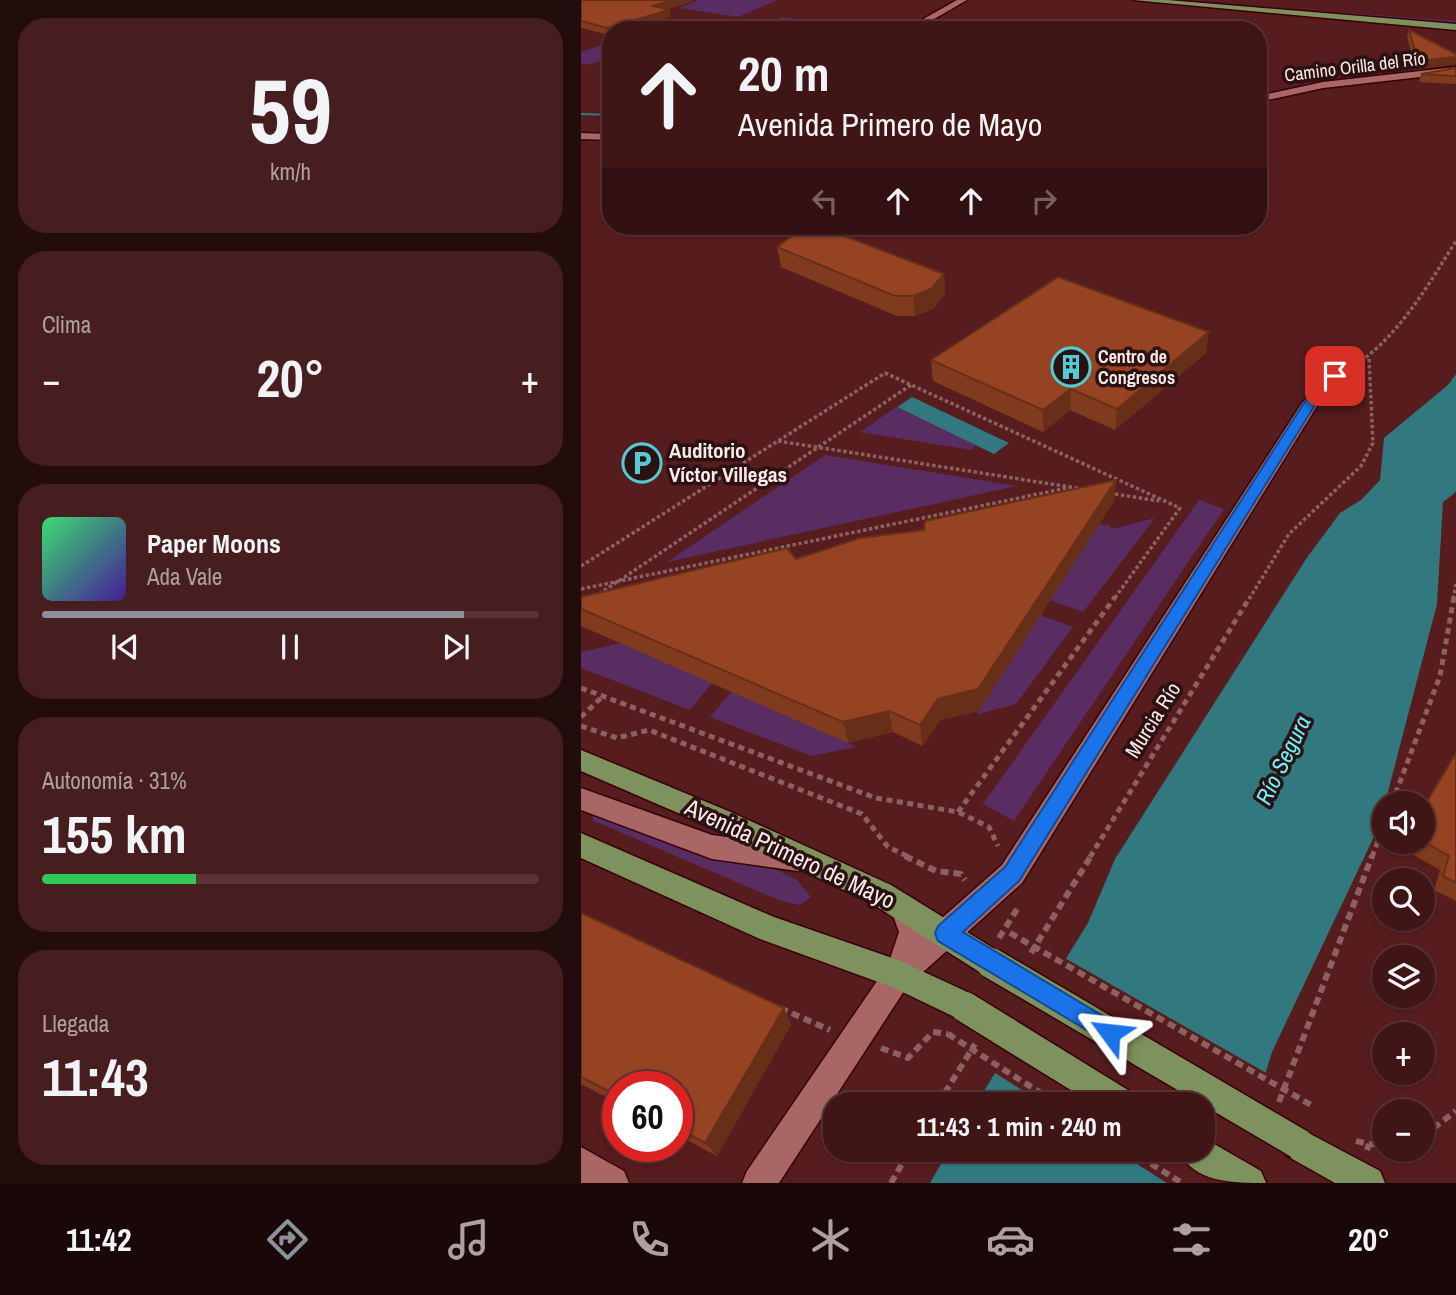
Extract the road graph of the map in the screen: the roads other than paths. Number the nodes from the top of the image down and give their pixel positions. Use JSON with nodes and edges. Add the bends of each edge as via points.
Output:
{"nodes":[{"id":1,"x":1137,"y":0,"type":"edge"},
{"id":2,"x":1226,"y":0,"type":"edge"},
{"id":3,"x":958,"y":1,"type":"edge"},
{"id":4,"x":1456,"y":19,"type":"edge"},
{"id":5,"x":924,"y":21,"type":"edge"},
{"id":6,"x":1456,"y":27,"type":"edge"},
{"id":7,"x":1456,"y":70,"type":"edge"},
{"id":8,"x":1267,"y":97,"type":"edge"},
{"id":9,"x":581,"y":136,"type":"edge"},
{"id":10,"x":602,"y":137,"type":"edge"},
{"id":11,"x":1335,"y":376,"type":"dead end"},
{"id":12,"x":581,"y":760,"type":"edge"},
{"id":13,"x":581,"y":799,"type":"edge"},
{"id":14,"x":581,"y":845,"type":"edge"},
{"id":15,"x":810,"y":860,"type":"junction"},
{"id":16,"x":904,"y":907,"type":"junction"},
{"id":17,"x":946,"y":933,"type":"junction"},
{"id":18,"x":898,"y":975,"type":"junction"},
{"id":19,"x":1103,"y":1092,"type":"edge"},
{"id":20,"x":1215,"y":1162,"type":"edge"},
{"id":21,"x":581,"y":1164,"type":"edge"},
{"id":22,"x":612,"y":1183,"type":"edge"},
{"id":23,"x":759,"y":1183,"type":"edge"},
{"id":24,"x":1249,"y":1183,"type":"edge"},
{"id":25,"x":1368,"y":1183,"type":"edge"}],
"edges":[{"from":1,"to":6,"type":"main road"},
{"from":2,"to":4,"type":"main road"},
{"from":3,"to":5,"type":"street"},
{"from":7,"to":8,"type":"street","name":"Camino Orilla del Río","via":[[1323,85]]},
{"from":9,"to":10,"type":"street"},
{"from":11,"to":17,"type":"street","via":[[1310,403],[1012,874]]},
{"from":12,"to":15,"type":"main road","name":"Avenida Primero de Mayo"},
{"from":13,"to":15,"type":"street","via":[[712,847]]},
{"from":14,"to":18,"type":"main road","via":[[800,942]]},
{"from":15,"to":16,"type":"main road","name":"Avenida Primero de Mayo"},
{"from":16,"to":17,"type":"main road","name":"Avenida Primero de Mayo"},
{"from":16,"to":18,"type":"street","via":[[913,933]]},
{"from":17,"to":18,"type":"street"},
{"from":17,"to":25,"type":"main road","name":"Avenida Primero de Mayo","bridge":true},
{"from":18,"to":19,"type":"main road","bridge":true,"via":[[962,1005]]},
{"from":18,"to":23,"type":"street"},
{"from":20,"to":24,"type":"main road"},
{"from":21,"to":22,"type":"street"}]}
